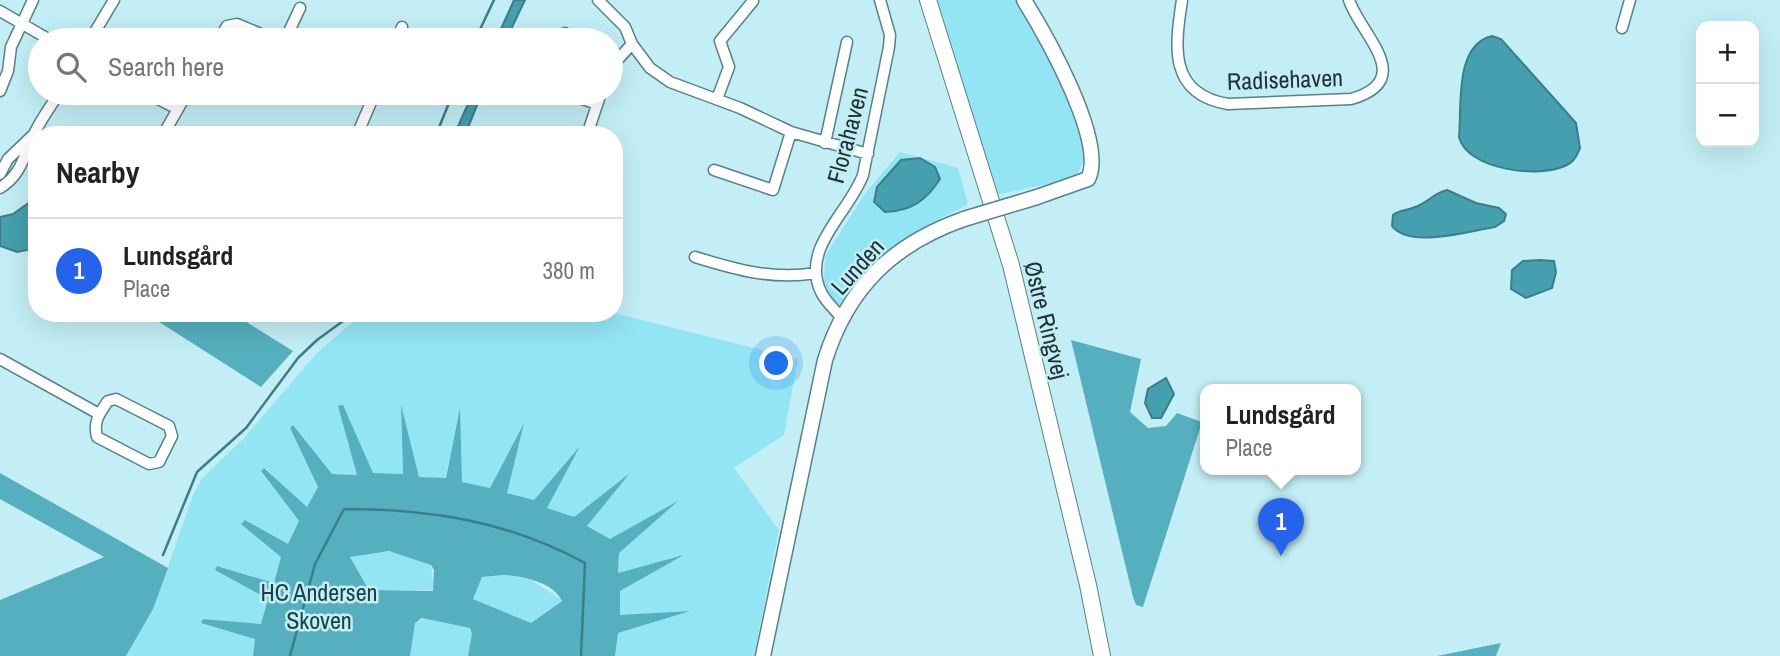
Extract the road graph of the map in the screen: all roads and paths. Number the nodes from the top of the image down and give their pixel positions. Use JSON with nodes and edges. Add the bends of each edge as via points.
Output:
{"nodes":[{"id":1,"x":114,"y":0,"type":"edge"},
{"id":2,"x":598,"y":0,"type":"edge"},
{"id":3,"x":880,"y":0,"type":"edge"},
{"id":4,"x":928,"y":0,"type":"edge"},
{"id":5,"x":1024,"y":0,"type":"edge"},
{"id":6,"x":1182,"y":0,"type":"edge"},
{"id":7,"x":1349,"y":0,"type":"edge"},
{"id":8,"x":1630,"y":0,"type":"edge"},
{"id":9,"x":753,"y":1,"type":"edge"},
{"id":10,"x":35,"y":2,"type":"edge"},
{"id":11,"x":300,"y":8,"type":"dead end"},
{"id":12,"x":0,"y":11,"type":"edge"},
{"id":13,"x":22,"y":24,"type":"junction"},
{"id":14,"x":29,"y":28,"type":"edge"},
{"id":15,"x":97,"y":28,"type":"edge"},
{"id":16,"x":291,"y":28,"type":"edge"},
{"id":17,"x":1622,"y":28,"type":"dead end"},
{"id":18,"x":847,"y":42,"type":"dead end"},
{"id":19,"x":632,"y":44,"type":"junction"},
{"id":20,"x":11,"y":47,"type":"junction"},
{"id":21,"x":0,"y":54,"type":"edge"},
{"id":22,"x":623,"y":54,"type":"edge"},
{"id":23,"x":0,"y":91,"type":"edge"},
{"id":24,"x":718,"y":100,"type":"junction"},
{"id":25,"x":52,"y":105,"type":"edge"},
{"id":26,"x":170,"y":105,"type":"edge"},
{"id":27,"x":180,"y":105,"type":"edge"},
{"id":28,"x":370,"y":105,"type":"edge"},
{"id":29,"x":597,"y":105,"type":"edge"},
{"id":30,"x":178,"y":109,"type":"junction"},
{"id":31,"x":39,"y":126,"type":"edge"},
{"id":32,"x":168,"y":126,"type":"edge"},
{"id":33,"x":362,"y":126,"type":"edge"},
{"id":34,"x":590,"y":126,"type":"edge"},
{"id":35,"x":791,"y":132,"type":"junction"},
{"id":36,"x":28,"y":140,"type":"edge"},
{"id":37,"x":825,"y":143,"type":"junction"},
{"id":38,"x":28,"y":153,"type":"edge"},
{"id":39,"x":868,"y":154,"type":"junction"},
{"id":40,"x":714,"y":170,"type":"dead end"},
{"id":41,"x":0,"y":174,"type":"edge"},
{"id":42,"x":0,"y":188,"type":"edge"},
{"id":43,"x":695,"y":257,"type":"dead end"},
{"id":44,"x":816,"y":273,"type":"junction"},
{"id":45,"x":842,"y":318,"type":"junction"},
{"id":46,"x":0,"y":359,"type":"edge"},
{"id":47,"x":99,"y":414,"type":"junction"},
{"id":48,"x":763,"y":656,"type":"edge"},
{"id":49,"x":1102,"y":656,"type":"edge"}],
"edges":[{"from":1,"to":15,"type":"street"},
{"from":2,"to":19,"type":"street","via":[[625,27]]},
{"from":3,"to":39,"type":"street","name":"Florahaven","via":[[889,47]]},
{"from":4,"to":49,"type":"main road","name":"Østre Ringvej","via":[[1011,265]]},
{"from":5,"to":45,"type":"street","name":"Lunden","bridge":true,"via":[[1068,80],[1094,161],[1088,179],[930,231],[888,259]]},
{"from":6,"to":7,"type":"street","name":"Radisehaven","via":[[1176,46],[1182,73],[1196,91],[1228,104],[1351,99],[1368,93],[1381,75],[1381,53]]},
{"from":8,"to":17,"type":"street"},
{"from":9,"to":24,"type":"street","via":[[720,41],[729,67]]},
{"from":10,"to":13,"type":"street"},
{"from":11,"to":16,"type":"street"},
{"from":12,"to":13,"type":"street"},
{"from":13,"to":14,"type":"street"},
{"from":13,"to":20,"type":"street"},
{"from":18,"to":37,"type":"street"},
{"from":19,"to":22,"type":"street"},
{"from":19,"to":24,"type":"street","via":[[650,68],[670,82]]},
{"from":20,"to":21,"type":"street"},
{"from":20,"to":23,"type":"street"},
{"from":24,"to":35,"type":"street"},
{"from":25,"to":31,"type":"street"},
{"from":26,"to":30,"type":"street"},
{"from":27,"to":30,"type":"street"},
{"from":28,"to":33,"type":"street"},
{"from":29,"to":34,"type":"street"},
{"from":30,"to":32,"type":"street"},
{"from":35,"to":37,"type":"street"},
{"from":35,"to":40,"type":"street","via":[[773,190]]},
{"from":36,"to":41,"type":"street"},
{"from":37,"to":39,"type":"street"},
{"from":38,"to":42,"type":"street","via":[[16,174]]},
{"from":39,"to":44,"type":"street","name":"Florahaven","via":[[857,191],[825,236]]},
{"from":43,"to":44,"type":"street","via":[[745,274]]},
{"from":44,"to":45,"type":"street","via":[[821,293]]},
{"from":45,"to":48,"type":"street","name":"Lunden","via":[[825,360]]},
{"from":46,"to":47,"type":"street"},
{"from":47,"to":47,"type":"street","via":[[94,425],[97,437],[149,464],[159,462],[172,436],[169,426],[116,399],[108,401]]}]}
